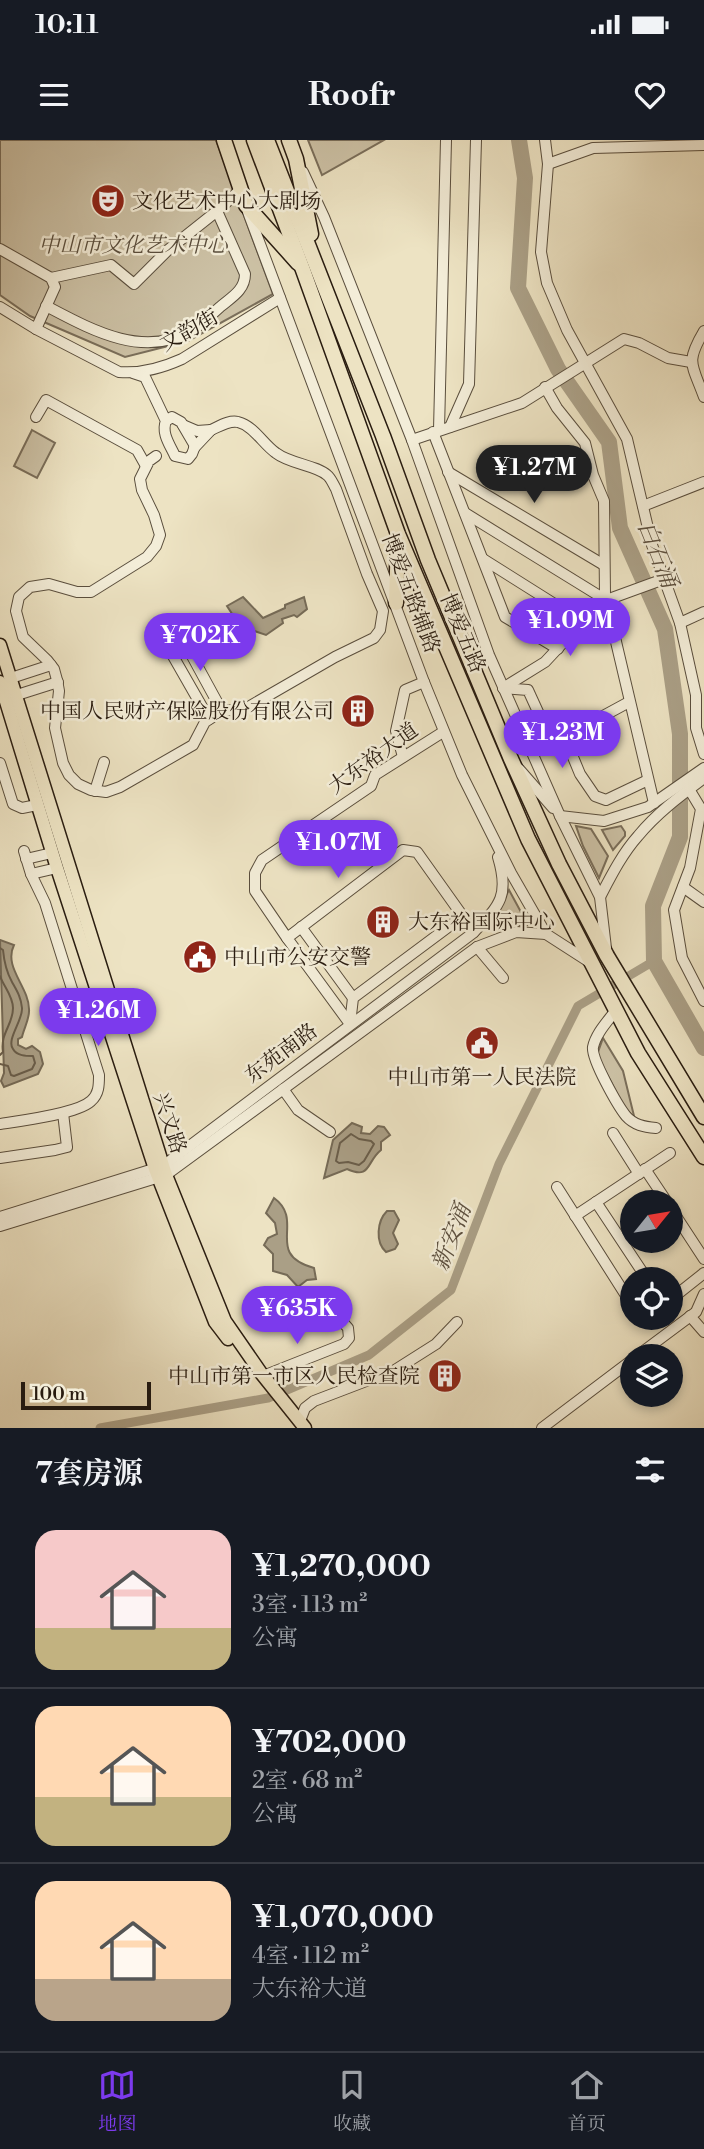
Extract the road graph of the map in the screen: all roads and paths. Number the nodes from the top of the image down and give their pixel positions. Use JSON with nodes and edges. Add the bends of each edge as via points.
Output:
{"nodes":[{"id":1,"x":224,"y":140,"type":"edge"},
{"id":2,"x":254,"y":140,"type":"edge"},
{"id":3,"x":267,"y":140,"type":"edge"},
{"id":4,"x":289,"y":140,"type":"edge"},
{"id":5,"x":446,"y":140,"type":"edge"},
{"id":6,"x":476,"y":140,"type":"edge"},
{"id":7,"x":545,"y":140,"type":"edge"},
{"id":8,"x":704,"y":145,"type":"edge"},
{"id":9,"x":296,"y":159,"type":"junction"},
{"id":10,"x":548,"y":164,"type":"junction"},
{"id":11,"x":241,"y":188,"type":"junction"},
{"id":12,"x":246,"y":205,"type":"junction"},
{"id":13,"x":217,"y":211,"type":"junction"},
{"id":14,"x":0,"y":249,"type":"edge"},
{"id":15,"x":311,"y":270,"type":"junction"},
{"id":16,"x":51,"y":278,"type":"junction"},
{"id":17,"x":280,"y":298,"type":"junction"},
{"id":18,"x":46,"y":306,"type":"junction"},
{"id":19,"x":0,"y":307,"type":"edge"},
{"id":20,"x":36,"y":329,"type":"junction"},
{"id":21,"x":704,"y":331,"type":"edge"},
{"id":22,"x":691,"y":362,"type":"junction"},
{"id":23,"x":585,"y":363,"type":"junction"},
{"id":24,"x":155,"y":368,"type":"junction"},
{"id":25,"x":133,"y":373,"type":"junction"},
{"id":26,"x":547,"y":386,"type":"junction"},
{"id":27,"x":704,"y":397,"type":"edge"},
{"id":28,"x":36,"y":417,"type":"dead end"},
{"id":29,"x":169,"y":419,"type":"junction"},
{"id":30,"x":183,"y":425,"type":"junction"},
{"id":31,"x":450,"y":427,"type":"junction"},
{"id":32,"x":211,"y":430,"type":"junction"},
{"id":33,"x":436,"y":431,"type":"junction"},
{"id":34,"x":165,"y":434,"type":"junction"},
{"id":35,"x":412,"y":440,"type":"junction"},
{"id":36,"x":194,"y":448,"type":"junction"},
{"id":37,"x":156,"y":456,"type":"junction"},
{"id":38,"x":176,"y":456,"type":"junction"},
{"id":39,"x":146,"y":466,"type":"junction"},
{"id":40,"x":448,"y":472,"type":"junction"},
{"id":41,"x":704,"y":482,"type":"edge"},
{"id":42,"x":643,"y":506,"type":"junction"},
{"id":43,"x":464,"y":513,"type":"junction"},
{"id":44,"x":398,"y":534,"type":"junction"},
{"id":45,"x":482,"y":559,"type":"junction"},
{"id":46,"x":604,"y":565,"type":"junction"},
{"id":47,"x":660,"y":581,"type":"junction"},
{"id":48,"x":606,"y":600,"type":"junction"},
{"id":49,"x":396,"y":603,"type":"junction"},
{"id":50,"x":704,"y":612,"type":"edge"},
{"id":51,"x":583,"y":621,"type":"junction"},
{"id":52,"x":680,"y":623,"type":"junction"},
{"id":53,"x":180,"y":634,"type":"dead end"},
{"id":54,"x":165,"y":642,"type":"dead end"},
{"id":55,"x":0,"y":645,"type":"edge"},
{"id":56,"x":558,"y":649,"type":"junction"},
{"id":57,"x":51,"y":665,"type":"junction"},
{"id":58,"x":6,"y":680,"type":"edge"},
{"id":59,"x":58,"y":682,"type":"junction"},
{"id":60,"x":424,"y":682,"type":"junction"},
{"id":61,"x":503,"y":688,"type":"junction"},
{"id":62,"x":17,"y":695,"type":"junction"},
{"id":63,"x":629,"y":702,"type":"junction"},
{"id":64,"x":222,"y":711,"type":"junction"},
{"id":65,"x":209,"y":719,"type":"junction"},
{"id":66,"x":443,"y":732,"type":"junction"},
{"id":67,"x":528,"y":745,"type":"junction"},
{"id":68,"x":704,"y":754,"type":"edge"},
{"id":69,"x":403,"y":757,"type":"junction"},
{"id":70,"x":511,"y":759,"type":"junction"},
{"id":71,"x":0,"y":762,"type":"edge"},
{"id":72,"x":104,"y":762,"type":"dead end"},
{"id":73,"x":648,"y":779,"type":"junction"},
{"id":74,"x":697,"y":779,"type":"edge"},
{"id":75,"x":94,"y":791,"type":"junction"},
{"id":76,"x":657,"y":801,"type":"junction"},
{"id":77,"x":37,"y":805,"type":"junction"},
{"id":78,"x":560,"y":816,"type":"junction"},
{"id":79,"x":492,"y":836,"type":"junction"},
{"id":80,"x":52,"y":853,"type":"junction"},
{"id":81,"x":692,"y":857,"type":"junction"},
{"id":82,"x":704,"y":866,"type":"edge"},
{"id":83,"x":57,"y":868,"type":"junction"},
{"id":84,"x":31,"y":874,"type":"junction"},
{"id":85,"x":683,"y":887,"type":"junction"},
{"id":86,"x":600,"y":897,"type":"junction"},
{"id":87,"x":704,"y":902,"type":"edge"},
{"id":88,"x":463,"y":916,"type":"junction"},
{"id":89,"x":301,"y":927,"type":"junction"},
{"id":90,"x":474,"y":932,"type":"junction"},
{"id":91,"x":546,"y":934,"type":"junction"},
{"id":92,"x":286,"y":938,"type":"junction"},
{"id":93,"x":477,"y":947,"type":"junction"},
{"id":94,"x":607,"y":956,"type":"junction"},
{"id":95,"x":591,"y":963,"type":"junction"},
{"id":96,"x":503,"y":978,"type":"dead end"},
{"id":97,"x":353,"y":998,"type":"junction"},
{"id":98,"x":704,"y":1001,"type":"edge"},
{"id":99,"x":612,"y":1004,"type":"junction"},
{"id":100,"x":350,"y":1024,"type":"junction"},
{"id":101,"x":283,"y":1089,"type":"junction"},
{"id":102,"x":63,"y":1113,"type":"junction"},
{"id":103,"x":704,"y":1117,"type":"edge"},
{"id":104,"x":0,"y":1124,"type":"edge"},
{"id":105,"x":656,"y":1128,"type":"dead end"},
{"id":106,"x":330,"y":1132,"type":"dead end"},
{"id":107,"x":613,"y":1133,"type":"dead end"},
{"id":108,"x":670,"y":1153,"type":"dead end"},
{"id":109,"x":704,"y":1157,"type":"edge"},
{"id":110,"x":0,"y":1158,"type":"edge"},
{"id":111,"x":161,"y":1172,"type":"junction"},
{"id":112,"x":642,"y":1172,"type":"junction"},
{"id":113,"x":556,"y":1187,"type":"dead end"},
{"id":114,"x":657,"y":1190,"type":"edge"},
{"id":115,"x":596,"y":1202,"type":"junction"},
{"id":116,"x":575,"y":1216,"type":"junction"},
{"id":117,"x":0,"y":1217,"type":"edge"},
{"id":118,"x":0,"y":1226,"type":"edge"},
{"id":119,"x":683,"y":1227,"type":"edge"},
{"id":120,"x":704,"y":1259,"type":"edge"},
{"id":121,"x":639,"y":1267,"type":"edge"},
{"id":122,"x":704,"y":1273,"type":"edge"},
{"id":123,"x":620,"y":1286,"type":"edge"},
{"id":124,"x":683,"y":1290,"type":"edge"},
{"id":125,"x":704,"y":1294,"type":"edge"},
{"id":126,"x":690,"y":1316,"type":"junction"},
{"id":127,"x":340,"y":1320,"type":"dead end"},
{"id":128,"x":457,"y":1322,"type":"dead end"},
{"id":129,"x":704,"y":1332,"type":"edge"},
{"id":130,"x":653,"y":1344,"type":"edge"},
{"id":131,"x":620,"y":1369,"type":"edge"},
{"id":132,"x":263,"y":1380,"type":"junction"},
{"id":133,"x":300,"y":1426,"type":"edge"},
{"id":134,"x":542,"y":1428,"type":"edge"}],
"edges":[{"from":1,"to":11,"type":"highway"},
{"from":2,"to":15,"type":"highway","name":"博爱五路"},
{"from":3,"to":15,"type":"highway","name":"博爱五路"},
{"from":4,"to":9,"type":"highway"},
{"from":5,"to":33,"type":"street"},
{"from":6,"to":31,"type":"street","via":[[469,384]]},
{"from":7,"to":10,"type":"street"},
{"from":8,"to":10,"type":"street","via":[[593,148]]},
{"from":9,"to":15,"type":"highway"},
{"from":9,"to":35,"type":"street","name":"博爱五路","via":[[324,217]]},
{"from":10,"to":23,"type":"street","via":[[541,252],[547,283]]},
{"from":11,"to":12,"type":"highway"},
{"from":11,"to":13,"type":"street"},
{"from":12,"to":15,"type":"highway"},
{"from":12,"to":17,"type":"street","name":"博爱五路辅路"},
{"from":13,"to":16,"type":"street","via":[[134,284],[111,265]]},
{"from":13,"to":18,"type":"street","via":[[245,283],[187,333],[156,342],[107,336]]},
{"from":14,"to":16,"type":"street"},
{"from":15,"to":44,"type":"highway","name":"博爱五路"},
{"from":15,"to":70,"type":"highway","name":"博爱五路","via":[[383,436],[428,560]]},
{"from":16,"to":18,"type":"street","via":[[55,287]]},
{"from":17,"to":24,"type":"street","name":"文韵街","via":[[182,359]]},
{"from":17,"to":49,"type":"street","name":"博爱五路辅路"},
{"from":18,"to":20,"type":"street"},
{"from":19,"to":20,"type":"street"},
{"from":20,"to":25,"type":"street","via":[[119,372]]},
{"from":21,"to":22,"type":"street"},
{"from":22,"to":23,"type":"street","via":[[668,358],[624,339]]},
{"from":22,"to":27,"type":"street"},
{"from":23,"to":26,"type":"street"},
{"from":23,"to":42,"type":"street","via":[[627,439]]},
{"from":24,"to":25,"type":"street","name":"文韵街"},
{"from":24,"to":29,"type":"street","via":[[151,376]]},
{"from":25,"to":29,"type":"street","via":[[145,377]]},
{"from":26,"to":31,"type":"street","via":[[522,403]]},
{"from":26,"to":46,"type":"street","via":[[557,408],[585,443],[604,501]]},
{"from":28,"to":39,"type":"street","via":[[46,400],[137,450]]},
{"from":29,"to":30,"type":"street"},
{"from":29,"to":34,"type":"street","via":[[163,427]]},
{"from":30,"to":32,"type":"street"},
{"from":30,"to":36,"type":"street"},
{"from":31,"to":33,"type":"street"},
{"from":32,"to":36,"type":"street"},
{"from":32,"to":64,"type":"street","via":[[232,421],[242,423],[276,453],[328,476],[383,611],[380,630],[370,641],[245,709]]},
{"from":33,"to":35,"type":"street"},
{"from":33,"to":40,"type":"street"},
{"from":34,"to":37,"type":"street"},
{"from":34,"to":38,"type":"street"},
{"from":35,"to":61,"type":"street","name":"博爱五路"},
{"from":36,"to":38,"type":"street","via":[[188,459]]},
{"from":37,"to":38,"type":"street"},
{"from":37,"to":39,"type":"street"},
{"from":39,"to":57,"type":"street","via":[[140,479],[142,490],[160,535],[147,557],[91,592],[49,584],[30,587],[19,597],[16,611],[23,637]]},
{"from":40,"to":43,"type":"street"},
{"from":40,"to":46,"type":"street"},
{"from":41,"to":42,"type":"street"},
{"from":42,"to":47,"type":"street"},
{"from":43,"to":45,"type":"street"},
{"from":43,"to":48,"type":"street"},
{"from":44,"to":49,"type":"highway"},
{"from":44,"to":95,"type":"highway","name":"博爱五路","via":[[528,839]]},
{"from":45,"to":51,"type":"street"},
{"from":45,"to":56,"type":"street","via":[[505,617]]},
{"from":46,"to":48,"type":"street"},
{"from":47,"to":48,"type":"street"},
{"from":47,"to":52,"type":"street"},
{"from":48,"to":51,"type":"street"},
{"from":48,"to":63,"type":"street"},
{"from":49,"to":60,"type":"street","name":"博爱五路辅路"},
{"from":50,"to":52,"type":"street"},
{"from":51,"to":56,"type":"street"},
{"from":52,"to":68,"type":"street"},
{"from":53,"to":64,"type":"street"},
{"from":54,"to":65,"type":"street"},
{"from":55,"to":58,"type":"main road","name":"兴文路"},
{"from":56,"to":61,"type":"street"},
{"from":57,"to":58,"type":"street"},
{"from":57,"to":59,"type":"street"},
{"from":58,"to":62,"type":"main road","name":"兴文路"},
{"from":58,"to":77,"type":"main road","name":"兴文路"},
{"from":59,"to":62,"type":"street"},
{"from":59,"to":75,"type":"street","via":[[55,728],[63,763],[78,784]]},
{"from":60,"to":66,"type":"street","name":"博爱五路辅路"},
{"from":60,"to":69,"type":"street","via":[[405,690],[396,731]]},
{"from":61,"to":67,"type":"street","name":"博爱五路"},
{"from":61,"to":67,"type":"street","via":[[528,690],[549,736]]},
{"from":62,"to":111,"type":"main road","name":"兴文路"},
{"from":63,"to":73,"type":"street"},
{"from":63,"to":73,"type":"street","via":[[570,734],[568,745],[595,796],[606,800]]},
{"from":64,"to":65,"type":"street"},
{"from":65,"to":75,"type":"street","via":[[193,745],[120,787]]},
{"from":66,"to":69,"type":"street","name":"大东裕大道"},
{"from":66,"to":79,"type":"street","name":"博爱五路辅路"},
{"from":67,"to":78,"type":"street","name":"博爱五路"},
{"from":69,"to":92,"type":"street","name":"大东裕大道","via":[[375,775],[371,786],[262,860],[255,873],[255,891]]},
{"from":70,"to":78,"type":"street"},
{"from":70,"to":94,"type":"highway","name":"博爱五路"},
{"from":71,"to":77,"type":"street","via":[[13,804],[22,808]]},
{"from":72,"to":75,"type":"street"},
{"from":73,"to":76,"type":"street"},
{"from":74,"to":76,"type":"street"},
{"from":74,"to":81,"type":"street","via":[[701,809]]},
{"from":74,"to":86,"type":"street","via":[[637,837]]},
{"from":76,"to":78,"type":"street","via":[[604,821]]},
{"from":77,"to":80,"type":"main road","name":"兴文路"},
{"from":78,"to":86,"type":"street","name":"博爱五路"},
{"from":79,"to":90,"type":"street","name":"东苑南路","via":[[503,889],[497,907]]},
{"from":79,"to":91,"type":"street","name":"博爱五路辅路"},
{"from":80,"to":83,"type":"main road","name":"兴文路"},
{"from":80,"to":84,"type":"street","via":[[25,855]]},
{"from":81,"to":82,"type":"street"},
{"from":81,"to":85,"type":"street"},
{"from":83,"to":84,"type":"street"},
{"from":83,"to":111,"type":"main road","name":"兴文路"},
{"from":84,"to":102,"type":"street","via":[[45,903],[99,1075],[99,1090],[90,1102]]},
{"from":85,"to":87,"type":"street"},
{"from":85,"to":98,"type":"street","via":[[674,910],[682,958]]},
{"from":86,"to":94,"type":"street","name":"博爱五路"},
{"from":88,"to":89,"type":"street","via":[[418,852],[403,850]]},
{"from":88,"to":90,"type":"street"},
{"from":88,"to":97,"type":"street"},
{"from":89,"to":92,"type":"street"},
{"from":89,"to":97,"type":"street"},
{"from":90,"to":100,"type":"street","name":"东苑南路"},
{"from":91,"to":93,"type":"street","name":"东苑南路","via":[[516,932]]},
{"from":91,"to":95,"type":"street","name":"博爱五路辅路"},
{"from":92,"to":100,"type":"street","name":"大东裕大道"},
{"from":93,"to":96,"type":"street"},
{"from":93,"to":101,"type":"street","name":"东苑南路"},
{"from":94,"to":103,"type":"highway","name":"博爱五路"},
{"from":95,"to":99,"type":"highway","name":"博爱五路"},
{"from":97,"to":100,"type":"street"},
{"from":99,"to":105,"type":"street","via":[[593,1049],[599,1069],[626,1116],[641,1127]]},
{"from":99,"to":109,"type":"highway","name":"博爱五路"},
{"from":100,"to":111,"type":"street","name":"东苑南路"},
{"from":101,"to":106,"type":"street","via":[[298,1110]]},
{"from":101,"to":111,"type":"street","name":"东苑南路"},
{"from":102,"to":104,"type":"street"},
{"from":102,"to":110,"type":"street","via":[[67,1147]]},
{"from":107,"to":112,"type":"street"},
{"from":108,"to":112,"type":"street"},
{"from":111,"to":117,"type":"street","name":"东苑南路"},
{"from":111,"to":118,"type":"street","name":"东苑南路"},
{"from":111,"to":132,"type":"main road","name":"兴文路","via":[[225,1321]]},
{"from":112,"to":114,"type":"street"},
{"from":112,"to":115,"type":"street"},
{"from":113,"to":116,"type":"street"},
{"from":115,"to":116,"type":"street"},
{"from":115,"to":121,"type":"street"},
{"from":116,"to":123,"type":"street"},
{"from":119,"to":120,"type":"street"},
{"from":122,"to":124,"type":"street"},
{"from":125,"to":126,"type":"street"},
{"from":126,"to":129,"type":"street"},
{"from":126,"to":130,"type":"street"},
{"from":127,"to":132,"type":"street","via":[[348,1328],[344,1345]]},
{"from":128,"to":133,"type":"street","via":[[436,1344],[395,1370],[314,1401],[305,1409]]},
{"from":131,"to":134,"type":"street"},
{"from":132,"to":133,"type":"main road","name":"兴文路"}]}
